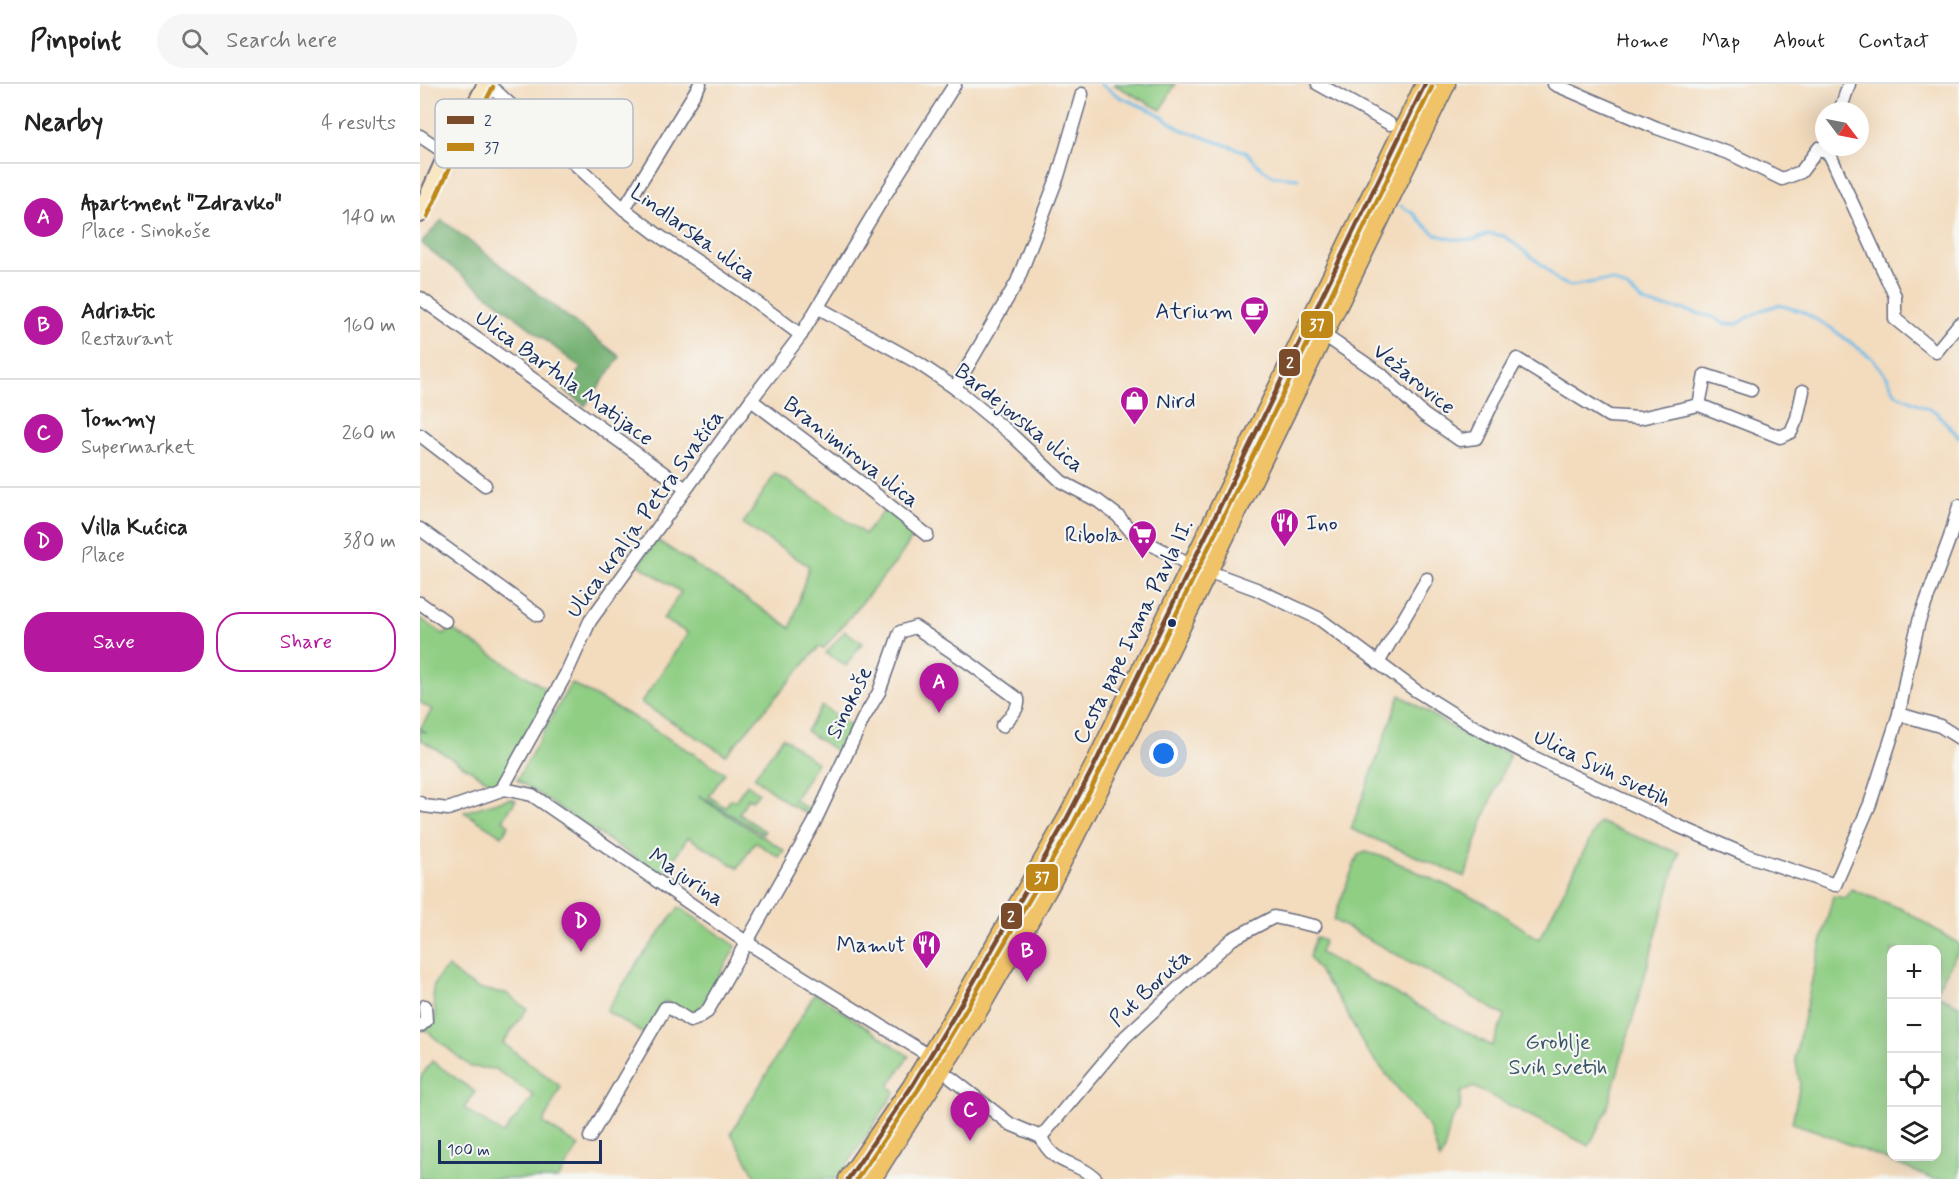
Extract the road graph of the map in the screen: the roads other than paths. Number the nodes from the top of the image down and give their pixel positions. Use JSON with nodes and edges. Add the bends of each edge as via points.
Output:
{"nodes":[{"id":1,"x":487,"y":84,"type":"edge"},
{"id":2,"x":700,"y":84,"type":"edge"},
{"id":3,"x":955,"y":84,"type":"edge"},
{"id":4,"x":1318,"y":84,"type":"edge"},
{"id":5,"x":1425,"y":84,"type":"edge"},
{"id":6,"x":1446,"y":84,"type":"edge"},
{"id":7,"x":1554,"y":84,"type":"edge"},
{"id":8,"x":1849,"y":84,"type":"edge"},
{"id":9,"x":1082,"y":94,"type":"dead end"},
{"id":10,"x":479,"y":99,"type":"edge"},
{"id":11,"x":503,"y":99,"type":"edge"},
{"id":12,"x":1843,"y":102,"type":"edge"},
{"id":13,"x":1390,"y":124,"type":"dead end"},
{"id":14,"x":420,"y":136,"type":"edge"},
{"id":15,"x":435,"y":146,"type":"edge"},
{"id":16,"x":1815,"y":152,"type":"edge"},
{"id":17,"x":1830,"y":156,"type":"edge"},
{"id":18,"x":441,"y":168,"type":"edge"},
{"id":19,"x":579,"y":168,"type":"edge"},
{"id":20,"x":624,"y":209,"type":"junction"},
{"id":21,"x":420,"y":214,"type":"edge"},
{"id":22,"x":420,"y":298,"type":"edge"},
{"id":23,"x":819,"y":308,"type":"junction"},
{"id":24,"x":1959,"y":324,"type":"edge"},
{"id":25,"x":801,"y":335,"type":"junction"},
{"id":26,"x":1324,"y":335,"type":"junction"},
{"id":27,"x":955,"y":388,"type":"junction"},
{"id":28,"x":1751,"y":390,"type":"dead end"},
{"id":29,"x":1803,"y":391,"type":"dead end"},
{"id":30,"x":752,"y":400,"type":"junction"},
{"id":31,"x":1699,"y":405,"type":"junction"},
{"id":32,"x":420,"y":435,"type":"edge"},
{"id":33,"x":484,"y":485,"type":"dead end"},
{"id":34,"x":686,"y":489,"type":"junction"},
{"id":35,"x":1959,"y":506,"type":"edge"},
{"id":36,"x":420,"y":529,"type":"edge"},
{"id":37,"x":927,"y":535,"type":"dead end"},
{"id":38,"x":1198,"y":568,"type":"junction"},
{"id":39,"x":1427,"y":579,"type":"dead end"},
{"id":40,"x":420,"y":603,"type":"edge"},
{"id":41,"x":538,"y":615,"type":"dead end"},
{"id":42,"x":445,"y":621,"type":"dead end"},
{"id":43,"x":1378,"y":663,"type":"junction"},
{"id":44,"x":1899,"y":714,"type":"junction"},
{"id":45,"x":1002,"y":726,"type":"dead end"},
{"id":46,"x":1959,"y":738,"type":"edge"},
{"id":47,"x":504,"y":789,"type":"junction"},
{"id":48,"x":420,"y":803,"type":"edge"},
{"id":49,"x":1315,"y":926,"type":"dead end"},
{"id":50,"x":746,"y":942,"type":"junction"},
{"id":51,"x":424,"y":1006,"type":"dead end"},
{"id":52,"x":420,"y":1026,"type":"edge"},
{"id":53,"x":920,"y":1050,"type":"dead end"},
{"id":54,"x":951,"y":1078,"type":"dead end"},
{"id":55,"x":591,"y":1137,"type":"dead end"},
{"id":56,"x":1041,"y":1137,"type":"junction"},
{"id":57,"x":848,"y":1179,"type":"edge"},
{"id":58,"x":872,"y":1179,"type":"edge"},
{"id":59,"x":1096,"y":1179,"type":"edge"}],
"edges":[{"from":1,"to":10,"type":"main road"},
{"from":1,"to":11,"type":"street","name":"Lindlarska ulica"},
{"from":2,"to":20,"type":"street"},
{"from":3,"to":23,"type":"street"},
{"from":4,"to":13,"type":"street"},
{"from":5,"to":38,"type":"main road","name":"Cesta pape Ivana Pavla II."},
{"from":6,"to":26,"type":"main road","name":"Cesta pape Ivana Pavla II."},
{"from":7,"to":16,"type":"street","via":[[1657,128],[1731,154],[1782,179],[1801,172]]},
{"from":8,"to":12,"type":"street"},
{"from":9,"to":27,"type":"street","via":[[1058,176],[1017,282]]},
{"from":14,"to":15,"type":"street"},
{"from":17,"to":24,"type":"street","via":[[1894,296],[1895,319],[1936,352]]},
{"from":18,"to":21,"type":"main road"},
{"from":19,"to":20,"type":"street","name":"Lindlarska ulica"},
{"from":20,"to":25,"type":"street","name":"Lindlarska ulica"},
{"from":22,"to":34,"type":"street","name":"Ulica Bartula Matijace"},
{"from":23,"to":25,"type":"street"},
{"from":23,"to":27,"type":"street","name":"Bardejovska ulica"},
{"from":25,"to":30,"type":"street","name":"Ulica kralja Petra Svačića"},
{"from":26,"to":31,"type":"street","name":"Vežarovice","via":[[1381,374],[1424,415],[1460,440],[1476,438],[1517,359],[1609,416],[1640,418]]},
{"from":26,"to":38,"type":"main road","name":"Cesta pape Ivana Pavla II."},
{"from":27,"to":38,"type":"street","name":"Bardejovska ulica","via":[[1062,482],[1098,501],[1143,540]]},
{"from":28,"to":31,"type":"street","via":[[1705,375]]},
{"from":29,"to":31,"type":"street","via":[[1791,432],[1780,437]]},
{"from":30,"to":34,"type":"street","name":"Ulica kralja Petra Svačića"},
{"from":30,"to":37,"type":"street","name":"Branimirova ulica"},
{"from":32,"to":33,"type":"street"},
{"from":34,"to":47,"type":"street","name":"Ulica kralja Petra Svačića","via":[[590,621]]},
{"from":35,"to":44,"type":"street","name":"Ulica Svih svetih","via":[[1919,621]]},
{"from":36,"to":41,"type":"street"},
{"from":38,"to":43,"type":"street","name":"Ulica Svih svetih","via":[[1318,618]]},
{"from":38,"to":57,"type":"main road","name":"Cesta pape Ivana Pavla II.","via":[[1066,820],[928,1059]]},
{"from":38,"to":58,"type":"main road","name":"Cesta pape Ivana Pavla II.","via":[[1155,680],[1050,885],[974,1018]]},
{"from":39,"to":43,"type":"street"},
{"from":40,"to":42,"type":"street"},
{"from":43,"to":44,"type":"street","name":"Ulica Svih svetih","via":[[1471,725],[1533,757],[1746,855],[1835,885],[1870,804]]},
{"from":44,"to":46,"type":"street","via":[[1940,726]]},
{"from":45,"to":50,"type":"street","name":"Sinokoše","via":[[1017,709],[1018,699],[915,627],[900,632],[879,692],[814,823]]},
{"from":47,"to":48,"type":"street","via":[[448,809]]},
{"from":47,"to":50,"type":"street","name":"Majurina","via":[[532,795]]},
{"from":49,"to":56,"type":"street","name":"Put Boruča","via":[[1274,917],[1232,939],[1125,1037]]},
{"from":50,"to":53,"type":"street","name":"Majurina"},
{"from":50,"to":55,"type":"street","via":[[706,1012],[690,1021],[665,1008]]},
{"from":51,"to":52,"type":"street","via":[[426,1021]]},
{"from":54,"to":56,"type":"street","via":[[1010,1124]]},
{"from":56,"to":59,"type":"street","via":[[1056,1157]]}]}
